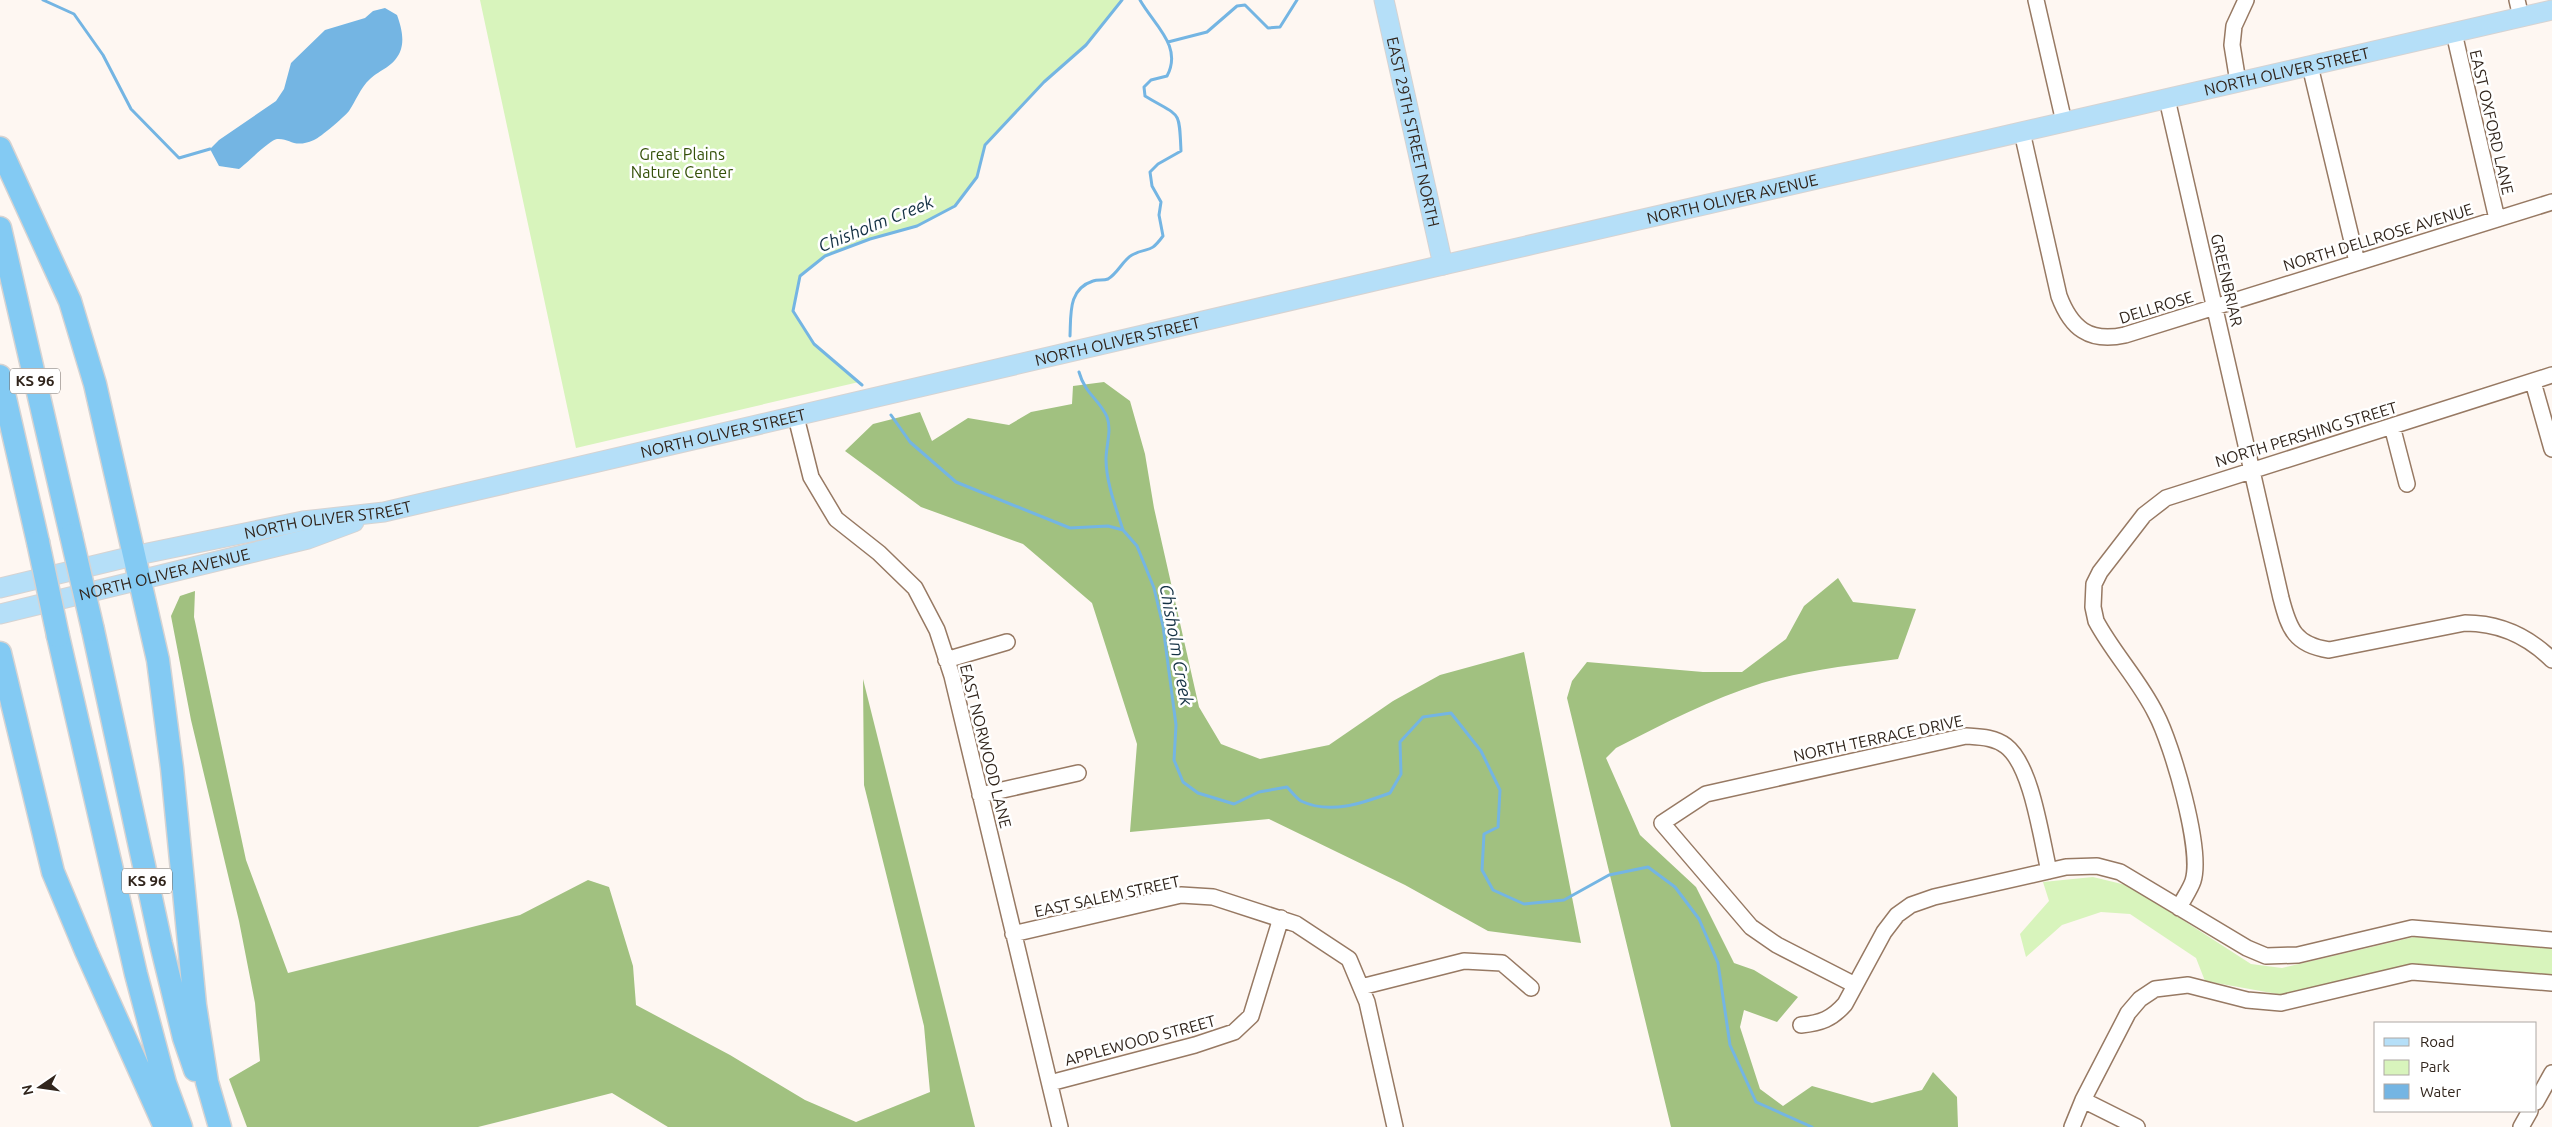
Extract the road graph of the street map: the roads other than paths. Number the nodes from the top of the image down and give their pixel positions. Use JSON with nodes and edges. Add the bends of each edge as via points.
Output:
{"nodes":[{"id":1,"x":1384,"y":0,"type":"edge"},
{"id":2,"x":2036,"y":0,"type":"edge"},
{"id":3,"x":2246,"y":0,"type":"edge"},
{"id":4,"x":2519,"y":9,"type":"edge"},
{"id":5,"x":2552,"y":10,"type":"edge"},
{"id":6,"x":2454,"y":33,"type":"junction"},
{"id":7,"x":2310,"y":66,"type":"junction"},
{"id":8,"x":2238,"y":82,"type":"junction"},
{"id":9,"x":2167,"y":99,"type":"junction"},
{"id":10,"x":2064,"y":122,"type":"junction"},
{"id":11,"x":2022,"y":132,"type":"junction"},
{"id":12,"x":0,"y":148,"type":"edge"},
{"id":13,"x":2552,"y":202,"type":"edge"},
{"id":14,"x":2497,"y":219,"type":"junction"},
{"id":15,"x":0,"y":228,"type":"edge"},
{"id":16,"x":2357,"y":262,"type":"junction"},
{"id":17,"x":1443,"y":264,"type":"junction"},
{"id":18,"x":2215,"y":307,"type":"junction"},
{"id":19,"x":2552,"y":375,"type":"edge"},
{"id":20,"x":0,"y":376,"type":"edge"},
{"id":21,"x":2533,"y":382,"type":"junction"},
{"id":22,"x":796,"y":417,"type":"junction"},
{"id":23,"x":2392,"y":426,"type":"junction"},
{"id":24,"x":2552,"y":449,"type":"edge"},
{"id":25,"x":2252,"y":470,"type":"junction"},
{"id":26,"x":2407,"y":484,"type":"dead end"},
{"id":27,"x":384,"y":512,"type":"junction"},
{"id":28,"x":133,"y":556,"type":"junction"},
{"id":29,"x":139,"y":582,"type":"junction"},
{"id":30,"x":0,"y":588,"type":"edge"},
{"id":31,"x":0,"y":614,"type":"edge"},
{"id":32,"x":1007,"y":642,"type":"dead end"},
{"id":33,"x":0,"y":653,"type":"edge"},
{"id":34,"x":946,"y":660,"type":"junction"},
{"id":35,"x":2552,"y":660,"type":"edge"},
{"id":36,"x":1078,"y":773,"type":"dead end"},
{"id":37,"x":980,"y":795,"type":"junction"},
{"id":38,"x":2049,"y":871,"type":"junction"},
{"id":39,"x":2179,"y":908,"type":"junction"},
{"id":40,"x":1280,"y":918,"type":"junction"},
{"id":41,"x":1013,"y":934,"type":"junction"},
{"id":42,"x":2552,"y":940,"type":"edge"},
{"id":43,"x":2552,"y":983,"type":"edge"},
{"id":44,"x":1855,"y":985,"type":"junction"},
{"id":45,"x":1361,"y":987,"type":"junction"},
{"id":46,"x":1531,"y":988,"type":"dead end"},
{"id":47,"x":1801,"y":1025,"type":"dead end"},
{"id":48,"x":2552,"y":1073,"type":"edge"},
{"id":49,"x":1050,"y":1083,"type":"junction"},
{"id":50,"x":2083,"y":1100,"type":"junction"},
{"id":51,"x":2537,"y":1100,"type":"edge"},
{"id":52,"x":2529,"y":1112,"type":"edge"},
{"id":53,"x":165,"y":1127,"type":"edge"},
{"id":54,"x":181,"y":1127,"type":"edge"},
{"id":55,"x":218,"y":1127,"type":"edge"},
{"id":56,"x":1060,"y":1127,"type":"edge"},
{"id":57,"x":1395,"y":1127,"type":"edge"},
{"id":58,"x":2072,"y":1127,"type":"edge"},
{"id":59,"x":2137,"y":1127,"type":"edge"},
{"id":60,"x":2521,"y":1127,"type":"edge"}],
"edges":[{"from":1,"to":17,"type":"main road","name":"EAST 29TH STREET NORTH"},
{"from":2,"to":10,"type":"street"},
{"from":3,"to":8,"type":"street","via":[[2234,26],[2232,45]]},
{"from":4,"to":5,"type":"main road","name":"NORTH OLIVER STREET"},
{"from":4,"to":6,"type":"main road","name":"NORTH OLIVER STREET"},
{"from":6,"to":7,"type":"main road","name":"NORTH OLIVER STREET"},
{"from":6,"to":14,"type":"street","name":"EAST OXFORD LANE"},
{"from":7,"to":8,"type":"main road","name":"NORTH OLIVER STREET"},
{"from":7,"to":16,"type":"street"},
{"from":8,"to":9,"type":"main road","name":"NORTH OLIVER STREET"},
{"from":9,"to":10,"type":"main road","name":"NORTH OLIVER STREET"},
{"from":9,"to":18,"type":"street","name":"GREENBRIAR"},
{"from":10,"to":11,"type":"main road","name":"NORTH OLIVER STREET"},
{"from":11,"to":17,"type":"main road","name":"NORTH OLIVER AVENUE"},
{"from":11,"to":18,"type":"street","name":"DELLROSE","via":[[2059,296],[2066,315],[2079,328],[2095,336],[2112,338]]},
{"from":12,"to":28,"type":"highway","via":[[70,301],[95,384]]},
{"from":13,"to":14,"type":"street","name":"NORTH DELLROSE AVENUE"},
{"from":14,"to":16,"type":"street","name":"NORTH DELLROSE AVENUE"},
{"from":15,"to":55,"type":"highway","number":"KS 96","bridge":true,"via":[[182,1029]]},
{"from":16,"to":18,"type":"street","name":"NORTH DELLROSE AVENUE"},
{"from":17,"to":22,"type":"main road","name":"NORTH OLIVER STREET"},
{"from":18,"to":25,"type":"street","name":"GREENBRIAR"},
{"from":19,"to":21,"type":"street","name":"NORTH PERSHING STREET"},
{"from":20,"to":54,"type":"highway","number":"KS 96","bridge":true,"via":[[136,974],[165,1083]]},
{"from":21,"to":23,"type":"street","name":"NORTH PERSHING STREET"},
{"from":21,"to":24,"type":"street"},
{"from":22,"to":27,"type":"main road","name":"NORTH OLIVER STREET"},
{"from":22,"to":34,"type":"street","name":"EAST NORWOOD LANE","via":[[811,477],[836,519],[879,553],[915,588],[937,630]]},
{"from":23,"to":25,"type":"street","name":"NORTH PERSHING STREET"},
{"from":23,"to":26,"type":"street"},
{"from":25,"to":35,"type":"street","name":"GREENBRIAR","via":[[2281,598],[2292,631],[2312,648],[2329,650],[2465,623],[2487,623],[2510,631]]},
{"from":25,"to":39,"type":"street","name":"NORTH PERSHING STREET","via":[[2166,498],[2144,515],[2094,584],[2096,620],[2156,714],[2173,757],[2196,864],[2193,881]]},
{"from":27,"to":28,"type":"main road","name":"NORTH OLIVER STREET","via":[[303,521]]},
{"from":27,"to":29,"type":"main road","name":"NORTH OLIVER AVENUE","via":[[308,539]]},
{"from":28,"to":29,"type":"highway"},
{"from":28,"to":30,"type":"main road","name":"NORTH OLIVER STREET"},
{"from":29,"to":31,"type":"main road","name":"NORTH OLIVER AVENUE"},
{"from":29,"to":55,"type":"highway","via":[[158,660],[195,1005]]},
{"from":32,"to":34,"type":"street"},
{"from":33,"to":53,"type":"highway","via":[[53,872]]},
{"from":34,"to":37,"type":"street","name":"EAST NORWOOD LANE"},
{"from":36,"to":37,"type":"street"},
{"from":37,"to":41,"type":"street","name":"EAST NORWOOD LANE"},
{"from":38,"to":39,"type":"street","via":[[2097,866],[2120,872]]},
{"from":38,"to":44,"type":"street","via":[[1911,905],[1897,915],[1884,932]]},
{"from":38,"to":44,"type":"street","name":"NORTH TERRACE DRIVE","via":[[2026,775],[2019,759],[2005,745],[1988,737],[1966,736],[1706,794],[1662,823],[1751,926],[1777,945]]},
{"from":39,"to":42,"type":"street","via":[[2266,956],[2298,955],[2412,928]]},
{"from":40,"to":41,"type":"street","name":"EAST SALEM STREET","via":[[1213,897],[1181,894]]},
{"from":40,"to":45,"type":"street","name":"EAST SALEM STREET","via":[[1296,924],[1349,959]]},
{"from":40,"to":49,"type":"street","name":"APPLEWOOD STREET","via":[[1251,1016],[1234,1032]]},
{"from":41,"to":49,"type":"street","name":"EAST NORWOOD LANE"},
{"from":43,"to":50,"type":"street","via":[[2412,972],[2281,1003],[2247,1000],[2188,985],[2155,989],[2128,1013]]},
{"from":44,"to":47,"type":"street","via":[[1836,1014],[1821,1023]]},
{"from":45,"to":46,"type":"street","via":[[1464,961],[1502,963]]},
{"from":45,"to":57,"type":"street","name":"EAST SALEM STREET"},
{"from":48,"to":51,"type":"street"},
{"from":49,"to":56,"type":"street","name":"EAST NORWOOD LANE"},
{"from":50,"to":58,"type":"street"},
{"from":50,"to":59,"type":"street"},
{"from":52,"to":60,"type":"street"}]}
